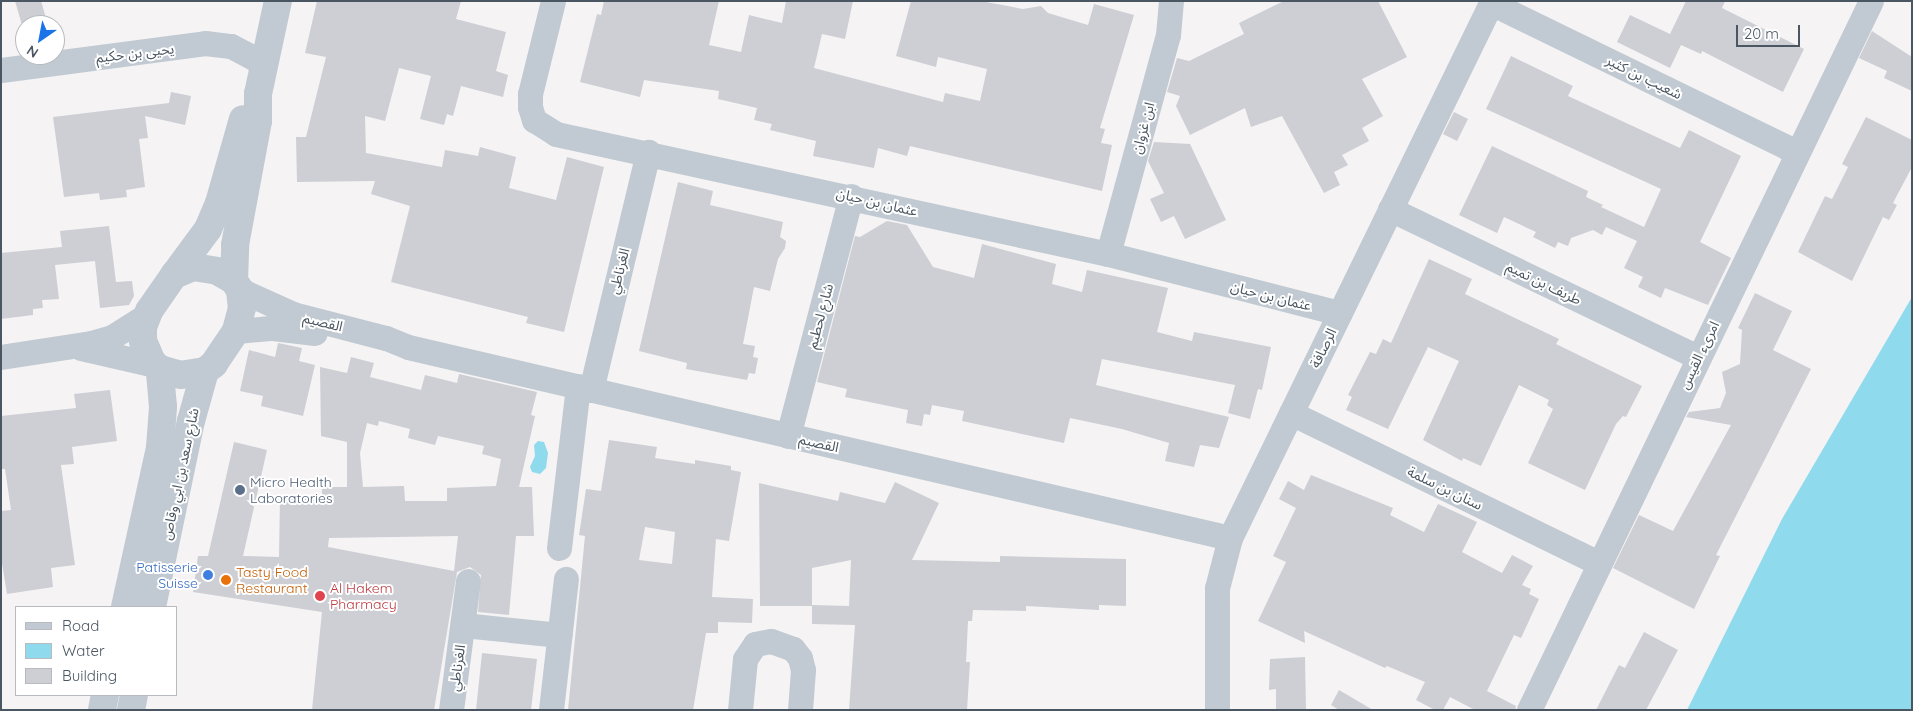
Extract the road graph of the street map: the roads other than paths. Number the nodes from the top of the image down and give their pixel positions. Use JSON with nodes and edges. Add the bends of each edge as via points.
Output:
{"nodes":[{"id":1,"x":278,"y":1,"type":"edge"},
{"id":2,"x":553,"y":1,"type":"edge"},
{"id":3,"x":1171,"y":1,"type":"edge"},
{"id":4,"x":1871,"y":1,"type":"edge"},
{"id":5,"x":1492,"y":2,"type":"edge"},
{"id":6,"x":265,"y":64,"type":"junction"},
{"id":7,"x":1,"y":70,"type":"edge"},
{"id":8,"x":258,"y":94,"type":"junction"},
{"id":9,"x":648,"y":152,"type":"junction"},
{"id":10,"x":1796,"y":152,"type":"junction"},
{"id":11,"x":851,"y":196,"type":"junction"},
{"id":12,"x":1390,"y":209,"type":"junction"},
{"id":13,"x":1108,"y":254,"type":"junction"},
{"id":14,"x":174,"y":274,"type":"junction"},
{"id":15,"x":237,"y":286,"type":"junction"},
{"id":16,"x":1340,"y":314,"type":"junction"},
{"id":17,"x":147,"y":315,"type":"junction"},
{"id":18,"x":236,"y":331,"type":"junction"},
{"id":19,"x":71,"y":346,"type":"junction"},
{"id":20,"x":408,"y":347,"type":"junction"},
{"id":21,"x":1,"y":357,"type":"edge"},
{"id":22,"x":1698,"y":357,"type":"junction"},
{"id":23,"x":158,"y":367,"type":"junction"},
{"id":24,"x":205,"y":371,"type":"junction"},
{"id":25,"x":584,"y":388,"type":"junction"},
{"id":26,"x":1291,"y":413,"type":"junction"},
{"id":27,"x":788,"y":436,"type":"junction"},
{"id":28,"x":1230,"y":538,"type":"junction"},
{"id":29,"x":559,"y":548,"type":"dead end"},
{"id":30,"x":1598,"y":563,"type":"junction"},
{"id":31,"x":566,"y":579,"type":"dead end"},
{"id":32,"x":468,"y":581,"type":"dead end"},
{"id":33,"x":125,"y":606,"type":"edge"},
{"id":34,"x":152,"y":606,"type":"edge"},
{"id":35,"x":463,"y":625,"type":"junction"},
{"id":36,"x":559,"y":635,"type":"junction"},
{"id":37,"x":105,"y":696,"type":"edge"},
{"id":38,"x":134,"y":696,"type":"edge"},
{"id":39,"x":102,"y":710,"type":"edge"},
{"id":40,"x":131,"y":710,"type":"edge"},
{"id":41,"x":451,"y":710,"type":"edge"},
{"id":42,"x":551,"y":710,"type":"edge"},
{"id":43,"x":740,"y":710,"type":"edge"},
{"id":44,"x":800,"y":710,"type":"edge"},
{"id":45,"x":1216,"y":710,"type":"edge"},
{"id":46,"x":1529,"y":710,"type":"edge"}],
"edges":[{"from":1,"to":6,"type":"street"},
{"from":2,"to":9,"type":"street","name":"عثمان بن حيان","via":[[530,94],[534,120],[556,134]]},
{"from":3,"to":13,"type":"street","name":"ابن غزوان","via":[[1168,35]]},
{"from":4,"to":10,"type":"street","name":"امرىء القيس"},
{"from":5,"to":10,"type":"street","name":"شعيب بن كثير"},
{"from":5,"to":12,"type":"street","name":"الرصافة"},
{"from":6,"to":7,"type":"street","name":"يحيى بن حكيم","via":[[231,46],[205,43]]},
{"from":6,"to":8,"type":"street"},
{"from":8,"to":14,"type":"street","via":[[242,121],[219,203],[208,229]]},
{"from":8,"to":15,"type":"street","via":[[258,120],[235,245]]},
{"from":9,"to":11,"type":"street","name":"عثمان بن حيان"},
{"from":9,"to":25,"type":"street","name":"الغرناطي"},
{"from":10,"to":22,"type":"street","name":"امرىء القيس"},
{"from":11,"to":13,"type":"street","name":"عثمان بن حيان"},
{"from":11,"to":27,"type":"street","name":"شارع لحطيم"},
{"from":12,"to":16,"type":"street","name":"الرصافة"},
{"from":12,"to":22,"type":"street","name":"طريف بن تميم"},
{"from":13,"to":16,"type":"street","name":"عثمان بن حيان"},
{"from":14,"to":15,"type":"street","via":[[200,267],[217,270]]},
{"from":14,"to":17,"type":"street"},
{"from":15,"to":18,"type":"street","via":[[242,308]]},
{"from":15,"to":20,"type":"street","name":"القصيم","via":[[293,314],[386,338]]},
{"from":16,"to":26,"type":"street","name":"الرصافة"},
{"from":17,"to":19,"type":"street","via":[[112,337]]},
{"from":17,"to":23,"type":"street","via":[[143,341]]},
{"from":18,"to":20,"type":"street","name":"القصيم","via":[[292,330]]},
{"from":18,"to":24,"type":"street"},
{"from":19,"to":21,"type":"street"},
{"from":19,"to":23,"type":"street"},
{"from":20,"to":25,"type":"street","name":"القصيم"},
{"from":22,"to":30,"type":"street","name":"امرىء القيس"},
{"from":23,"to":24,"type":"street","via":[[181,375]]},
{"from":23,"to":33,"type":"street","name":"شارع سعد بن ابي وقاص","via":[[163,407],[160,448]]},
{"from":24,"to":34,"type":"street","name":"شارع سعد بن ابي وقاص","via":[[191,421]]},
{"from":25,"to":27,"type":"street","name":"القصيم"},
{"from":25,"to":29,"type":"street","name":"الغرناطي"},
{"from":26,"to":28,"type":"street","name":"الرصافة"},
{"from":26,"to":30,"type":"street","name":"سنان بن سلمة"},
{"from":27,"to":28,"type":"street","name":"القصيم"},
{"from":28,"to":45,"type":"street","name":"الرصافة","via":[[1216,588]]},
{"from":30,"to":46,"type":"street","name":"امرىء القيس"},
{"from":31,"to":36,"type":"street"},
{"from":32,"to":35,"type":"street","name":"الغرناطي"},
{"from":35,"to":36,"type":"street","name":"الغرناطي"},
{"from":35,"to":41,"type":"street","name":"الغرناطي"},
{"from":36,"to":42,"type":"street"},
{"from":37,"to":39,"type":"street"},
{"from":38,"to":40,"type":"street"},
{"from":43,"to":44,"type":"street","via":[[745,659],[755,644],[771,641],[793,650],[800,658],[803,670]]}]}
